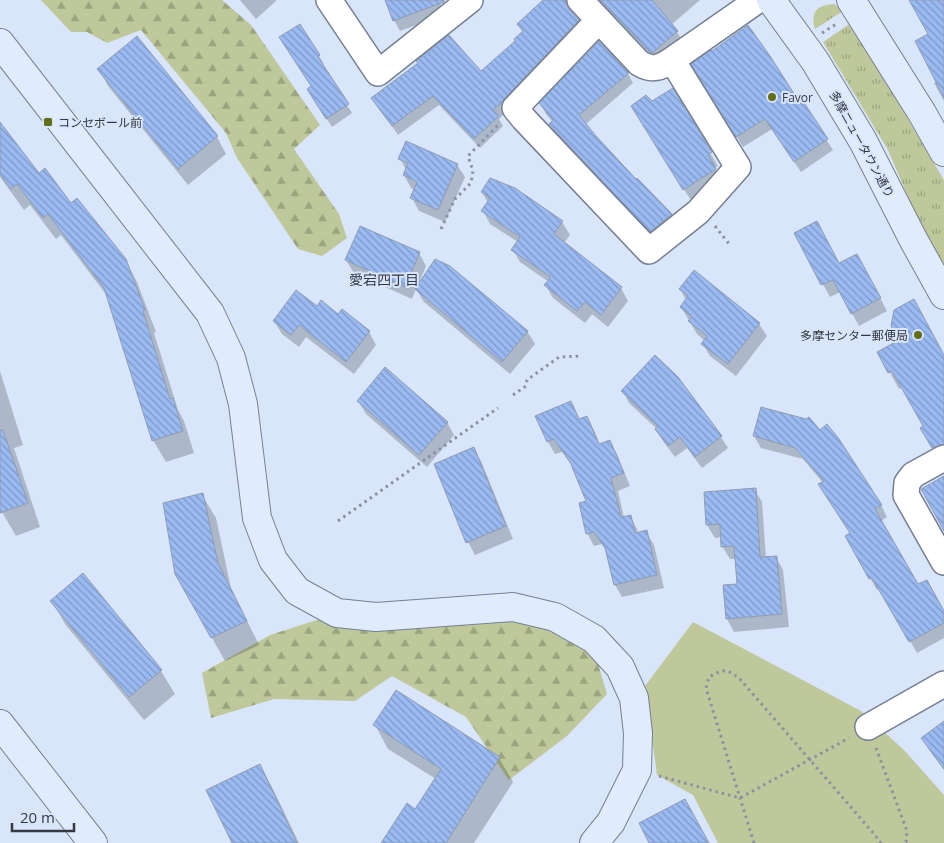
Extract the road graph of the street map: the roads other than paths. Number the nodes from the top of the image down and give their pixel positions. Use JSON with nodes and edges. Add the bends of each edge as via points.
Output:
{"nodes":[{"id":1,"x":329,"y":0,"type":"edge"},
{"id":2,"x":470,"y":0,"type":"edge"},
{"id":3,"x":580,"y":0,"type":"edge"},
{"id":4,"x":758,"y":0,"type":"edge"},
{"id":5,"x":771,"y":0,"type":"edge"},
{"id":6,"x":845,"y":11,"type":"edge"},
{"id":7,"x":599,"y":20,"type":"junction"},
{"id":8,"x":0,"y":43,"type":"edge"},
{"id":9,"x":672,"y":60,"type":"junction"},
{"id":10,"x":944,"y":152,"type":"edge"},
{"id":11,"x":944,"y":295,"type":"edge"},
{"id":12,"x":944,"y":458,"type":"edge"},
{"id":13,"x":944,"y":562,"type":"edge"},
{"id":14,"x":944,"y":684,"type":"edge"},
{"id":15,"x":0,"y":724,"type":"edge"},
{"id":16,"x":868,"y":727,"type":"road end"},
{"id":17,"x":93,"y":843,"type":"edge"},
{"id":18,"x":594,"y":843,"type":"edge"}],
"edges":[{"from":1,"to":2,"type":"street","via":[[378,73]]},
{"from":3,"to":7,"type":"street"},
{"from":4,"to":9,"type":"street"},
{"from":5,"to":11,"type":"street","name":"多摩ニュータウン通り","via":[[815,61],[863,141]]},
{"from":6,"to":10,"type":"street","via":[[922,113]]},
{"from":7,"to":9,"type":"street","via":[[646,67],[662,67]]},
{"from":7,"to":9,"type":"street","via":[[515,108],[649,251],[698,212],[738,167]]},
{"from":8,"to":18,"type":"street","via":[[210,313],[231,358],[243,404],[257,518],[273,560],[297,591],[337,613],[376,617],[513,607],[555,617],[594,639],[620,667],[634,698],[638,770],[611,822]]},
{"from":12,"to":13,"type":"street","via":[[913,475],[907,483],[906,495]]},
{"from":14,"to":16,"type":"street"},
{"from":15,"to":17,"type":"street"}]}
